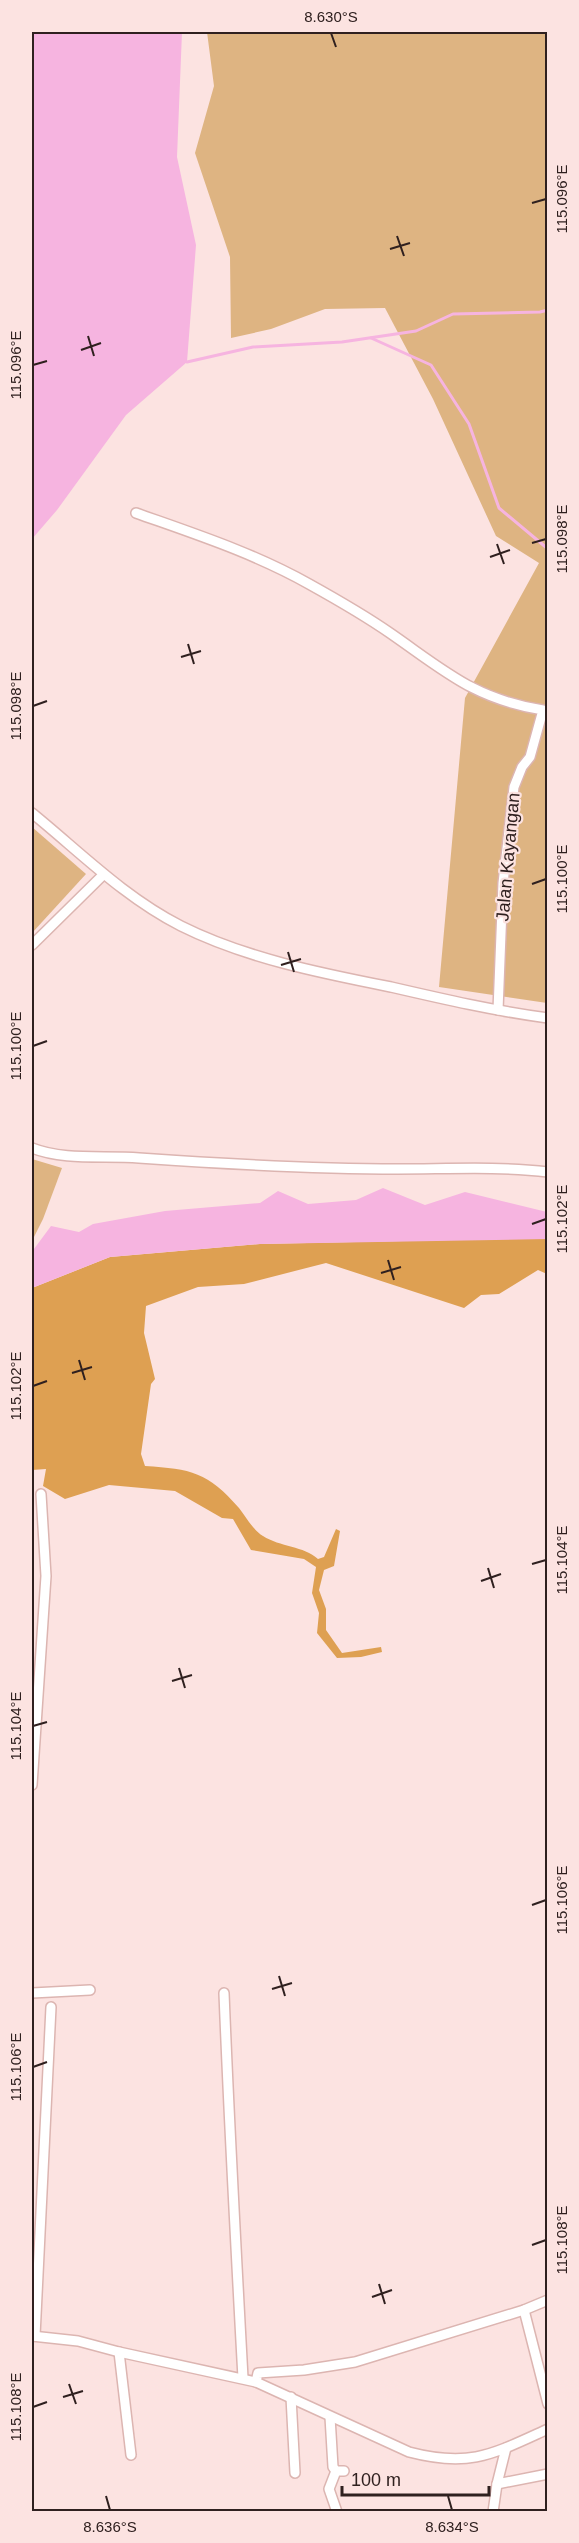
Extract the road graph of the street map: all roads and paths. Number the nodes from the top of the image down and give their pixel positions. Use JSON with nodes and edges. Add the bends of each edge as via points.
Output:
{"nodes":[{"id":1,"x":136,"y":513,"type":"dead end"},
{"id":2,"x":32,"y":813,"type":"edge"},
{"id":3,"x":103,"y":875,"type":"junction"},
{"id":4,"x":32,"y":945,"type":"edge"},
{"id":5,"x":498,"y":1010,"type":"junction"},
{"id":6,"x":548,"y":1018,"type":"edge"},
{"id":7,"x":32,"y":1148,"type":"edge"},
{"id":8,"x":548,"y":1172,"type":"edge"},
{"id":9,"x":41,"y":1494,"type":"dead end"},
{"id":10,"x":32,"y":1785,"type":"edge"},
{"id":11,"x":90,"y":1989,"type":"dead end"},
{"id":12,"x":32,"y":1993,"type":"edge"},
{"id":13,"x":224,"y":1993,"type":"dead end"},
{"id":14,"x":51,"y":2007,"type":"dead end"},
{"id":15,"x":548,"y":2300,"type":"edge"},
{"id":16,"x":524,"y":2310,"type":"junction"},
{"id":17,"x":33,"y":2336,"type":"edge"},
{"id":18,"x":118,"y":2352,"type":"junction"},
{"id":19,"x":243,"y":2378,"type":"junction"},
{"id":20,"x":256,"y":2382,"type":"junction"},
{"id":21,"x":291,"y":2397,"type":"junction"},
{"id":22,"x":548,"y":2404,"type":"edge"},
{"id":23,"x":330,"y":2417,"type":"junction"},
{"id":24,"x":548,"y":2429,"type":"edge"},
{"id":25,"x":506,"y":2448,"type":"junction"},
{"id":26,"x":131,"y":2455,"type":"dead end"},
{"id":27,"x":295,"y":2473,"type":"dead end"},
{"id":28,"x":548,"y":2474,"type":"edge"},
{"id":29,"x":497,"y":2484,"type":"junction"},
{"id":30,"x":337,"y":2511,"type":"edge"},
{"id":31,"x":493,"y":2511,"type":"edge"}],
"edges":[{"from":1,"to":5,"type":"street","name":"Jalan Kayangan","via":[[271,564],[388,632],[461,683],[506,703],[543,710],[530,757],[514,788],[503,883]]},
{"from":2,"to":3,"type":"street"},
{"from":3,"to":4,"type":"street"},
{"from":3,"to":5,"type":"street","via":[[179,925],[228,945],[363,982]]},
{"from":5,"to":6,"type":"street"},
{"from":7,"to":8,"type":"street","via":[[88,1157],[126,1156],[238,1165]]},
{"from":9,"to":10,"type":"street","via":[[46,1576]]},
{"from":11,"to":12,"type":"street"},
{"from":13,"to":19,"type":"street"},
{"from":14,"to":17,"type":"street"},
{"from":15,"to":16,"type":"street"},
{"from":16,"to":20,"type":"street","via":[[355,2362],[258,2373]]},
{"from":16,"to":22,"type":"street"},
{"from":17,"to":18,"type":"street","via":[[78,2341]]},
{"from":18,"to":19,"type":"street"},
{"from":18,"to":26,"type":"street"},
{"from":19,"to":20,"type":"street"},
{"from":20,"to":21,"type":"street"},
{"from":21,"to":23,"type":"street"},
{"from":21,"to":27,"type":"street"},
{"from":23,"to":25,"type":"street","via":[[431,2458],[469,2460]]},
{"from":23,"to":30,"type":"street","via":[[333,2468],[340,2471],[329,2488]]},
{"from":24,"to":25,"type":"street"},
{"from":25,"to":29,"type":"street"},
{"from":28,"to":29,"type":"street"},
{"from":29,"to":31,"type":"street"}]}
